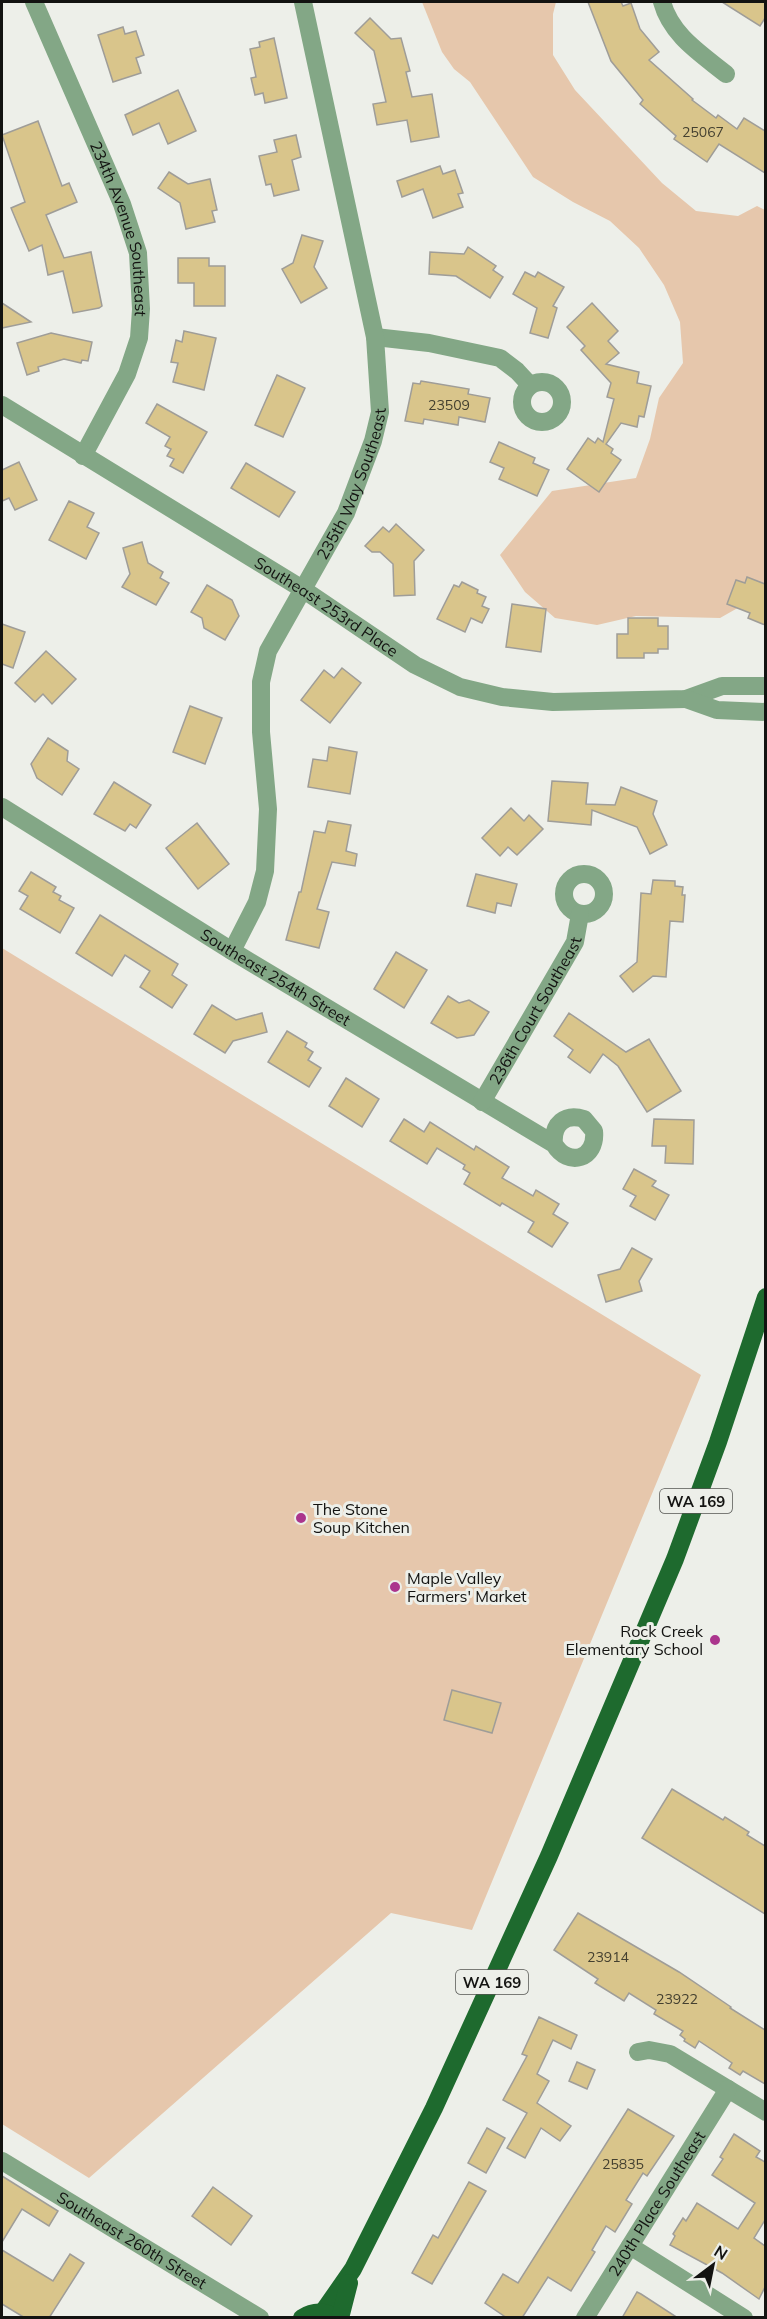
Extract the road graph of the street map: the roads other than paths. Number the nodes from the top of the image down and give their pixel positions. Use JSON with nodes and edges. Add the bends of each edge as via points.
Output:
{"nodes":[{"id":1,"x":34,"y":2,"type":"edge"},
{"id":2,"x":303,"y":2,"type":"edge"},
{"id":3,"x":662,"y":2,"type":"edge"},
{"id":4,"x":726,"y":74,"type":"dead end"},
{"id":5,"x":375,"y":338,"type":"junction"},
{"id":6,"x":530,"y":385,"type":"dead end"},
{"id":7,"x":2,"y":405,"type":"edge"},
{"id":8,"x":82,"y":456,"type":"junction"},
{"id":9,"x":304,"y":590,"type":"junction"},
{"id":10,"x":765,"y":686,"type":"edge"},
{"id":11,"x":686,"y":699,"type":"junction"},
{"id":12,"x":765,"y":712,"type":"edge"},
{"id":13,"x":2,"y":807,"type":"edge"},
{"id":14,"x":580,"y":914,"type":"dead end"},
{"id":15,"x":232,"y":951,"type":"junction"},
{"id":16,"x":482,"y":1102,"type":"junction"},
{"id":17,"x":554,"y":1144,"type":"dead end"},
{"id":18,"x":765,"y":1298,"type":"edge"},
{"id":19,"x":639,"y":2052,"type":"dead end"},
{"id":20,"x":728,"y":2089,"type":"junction"},
{"id":21,"x":765,"y":2112,"type":"edge"},
{"id":22,"x":2,"y":2161,"type":"edge"},
{"id":23,"x":630,"y":2246,"type":"junction"},
{"id":24,"x":333,"y":2316,"type":"edge"},
{"id":25,"x":261,"y":2318,"type":"edge"},
{"id":26,"x":302,"y":2318,"type":"edge"},
{"id":27,"x":585,"y":2318,"type":"edge"},
{"id":28,"x":744,"y":2318,"type":"edge"}],
"edges":[{"from":1,"to":8,"type":"street","name":"234th Avenue Southeast","via":[[117,194],[138,253],[139,338],[127,374]]},
{"from":2,"to":5,"type":"street","name":"235th Way Southeast"},
{"from":3,"to":4,"type":"street","via":[[665,15],[683,40]]},
{"from":5,"to":6,"type":"street","via":[[429,343],[500,358]]},
{"from":5,"to":9,"type":"street","name":"235th Way Southeast","via":[[380,412],[373,441],[346,513]]},
{"from":7,"to":8,"type":"street","name":"Southeast 253rd Place"},
{"from":8,"to":9,"type":"street","name":"Southeast 253rd Place"},
{"from":9,"to":11,"type":"street","name":"Southeast 253rd Place","via":[[415,665],[460,687],[502,697],[553,702]]},
{"from":9,"to":15,"type":"street","name":"235th Way Southeast","via":[[268,651],[261,682],[268,809],[266,871],[257,902]]},
{"from":10,"to":11,"type":"street","name":"Southeast 253rd Place","via":[[722,686]]},
{"from":11,"to":12,"type":"street","name":"Southeast 253rd Place","via":[[717,710]]},
{"from":13,"to":15,"type":"street","name":"Southeast 254th Street"},
{"from":14,"to":16,"type":"street","name":"236th Court Southeast","via":[[575,942]]},
{"from":15,"to":16,"type":"street","name":"Southeast 254th Street"},
{"from":16,"to":17,"type":"street","name":"Southeast 254th Street"},
{"from":18,"to":24,"type":"main road","number":"WA 169","via":[[675,1559],[549,1856],[434,2108]]},
{"from":19,"to":20,"type":"street","via":[[670,2054]]},
{"from":20,"to":21,"type":"street"},
{"from":20,"to":23,"type":"street","name":"240th Place Southeast"},
{"from":22,"to":25,"type":"street","name":"Southeast 260th Street"},
{"from":23,"to":27,"type":"street","name":"240th Place Southeast"},
{"from":23,"to":28,"type":"street"},
{"from":24,"to":26,"type":"main road","number":"WA 169","via":[[314,2312]]}]}
